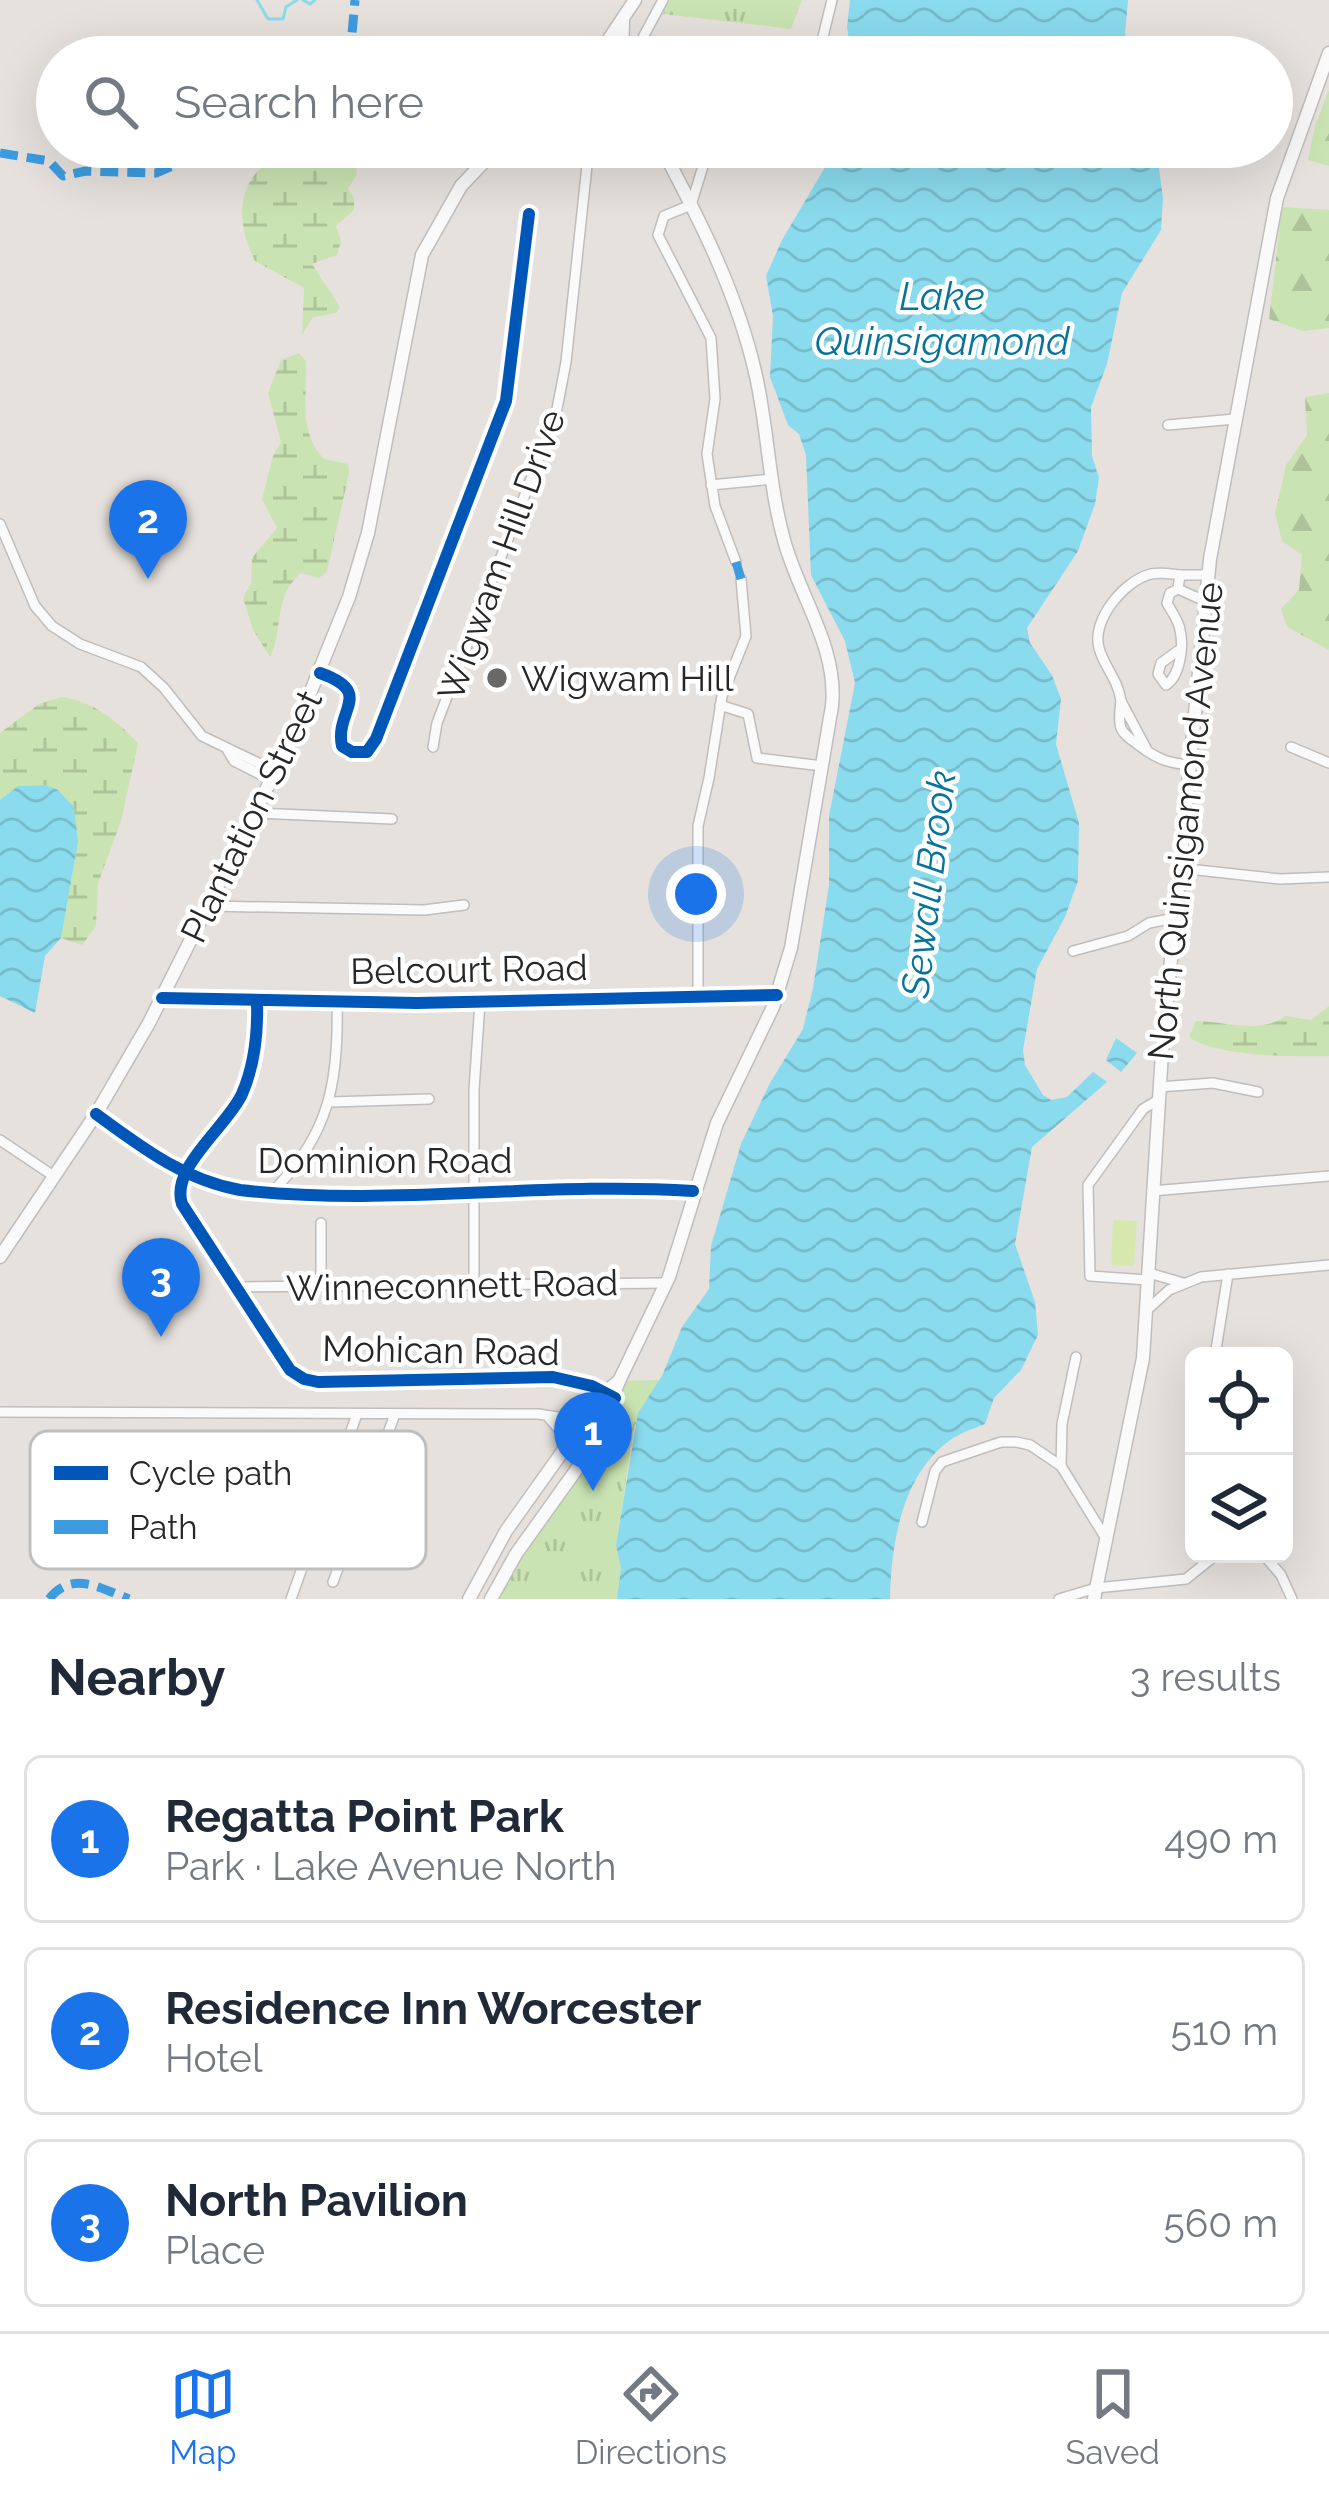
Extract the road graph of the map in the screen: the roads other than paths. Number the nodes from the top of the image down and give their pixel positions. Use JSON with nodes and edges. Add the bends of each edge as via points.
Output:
{"nodes":[{"id":1,"x":635,"y":0,"type":"edge"},
{"id":2,"x":663,"y":0,"type":"edge"},
{"id":3,"x":832,"y":0,"type":"edge"},
{"id":4,"x":623,"y":21,"type":"junction"},
{"id":5,"x":614,"y":36,"type":"edge"},
{"id":6,"x":623,"y":36,"type":"edge"},
{"id":7,"x":644,"y":36,"type":"edge"},
{"id":8,"x":823,"y":36,"type":"edge"},
{"id":9,"x":1329,"y":53,"type":"edge"},
{"id":10,"x":1293,"y":153,"type":"edge"},
{"id":11,"x":478,"y":168,"type":"edge"},
{"id":12,"x":588,"y":168,"type":"edge"},
{"id":13,"x":672,"y":168,"type":"edge"},
{"id":14,"x":703,"y":168,"type":"edge"},
{"id":15,"x":1288,"y":168,"type":"edge"},
{"id":16,"x":692,"y":205,"type":"junction"},
{"id":17,"x":530,"y":214,"type":"dead end"},
{"id":18,"x":1235,"y":419,"type":"junction"},
{"id":19,"x":1168,"y":425,"type":"dead end"},
{"id":20,"x":773,"y":479,"type":"junction"},
{"id":21,"x":711,"y":485,"type":"junction"},
{"id":22,"x":0,"y":524,"type":"edge"},
{"id":23,"x":736,"y":562,"type":"dead end"},
{"id":24,"x":1180,"y":575,"type":"junction"},
{"id":25,"x":1208,"y":575,"type":"junction"},
{"id":26,"x":741,"y":579,"type":"dead end"},
{"id":27,"x":1178,"y":589,"type":"junction"},
{"id":28,"x":1205,"y":601,"type":"junction"},
{"id":29,"x":1179,"y":650,"type":"dead end"},
{"id":30,"x":320,"y":673,"type":"junction"},
{"id":31,"x":1121,"y":700,"type":"junction"},
{"id":32,"x":720,"y":705,"type":"junction"},
{"id":33,"x":433,"y":747,"type":"dead end"},
{"id":34,"x":1291,"y":747,"type":"dead end"},
{"id":35,"x":1147,"y":750,"type":"junction"},
{"id":36,"x":1329,"y":763,"type":"edge"},
{"id":37,"x":1189,"y":765,"type":"junction"},
{"id":38,"x":822,"y":766,"type":"junction"},
{"id":39,"x":273,"y":776,"type":"junction"},
{"id":40,"x":256,"y":813,"type":"junction"},
{"id":41,"x":392,"y":819,"type":"dead end"},
{"id":42,"x":1179,"y":868,"type":"junction"},
{"id":43,"x":1329,"y":877,"type":"edge"},
{"id":44,"x":464,"y":904,"type":"dead end"},
{"id":45,"x":208,"y":907,"type":"junction"},
{"id":46,"x":1174,"y":918,"type":"junction"},
{"id":47,"x":1072,"y":951,"type":"dead end"},
{"id":48,"x":778,"y":995,"type":"junction"},
{"id":49,"x":698,"y":996,"type":"junction"},
{"id":50,"x":162,"y":998,"type":"junction"},
{"id":51,"x":257,"y":1002,"type":"junction"},
{"id":52,"x":338,"y":1002,"type":"junction"},
{"id":53,"x":479,"y":1002,"type":"junction"},
{"id":54,"x":1258,"y":1092,"type":"dead end"},
{"id":55,"x":1159,"y":1094,"type":"junction"},
{"id":56,"x":429,"y":1100,"type":"dead end"},
{"id":57,"x":330,"y":1102,"type":"junction"},
{"id":58,"x":96,"y":1114,"type":"junction"},
{"id":59,"x":0,"y":1140,"type":"edge"},
{"id":60,"x":185,"y":1173,"type":"junction"},
{"id":61,"x":1329,"y":1176,"type":"edge"},
{"id":62,"x":55,"y":1177,"type":"junction"},
{"id":63,"x":693,"y":1191,"type":"junction"},
{"id":64,"x":1152,"y":1191,"type":"junction"},
{"id":65,"x":272,"y":1192,"type":"junction"},
{"id":66,"x":476,"y":1193,"type":"junction"},
{"id":67,"x":322,"y":1223,"type":"dead end"},
{"id":68,"x":0,"y":1257,"type":"edge"},
{"id":69,"x":1329,"y":1265,"type":"edge"},
{"id":70,"x":1228,"y":1274,"type":"junction"},
{"id":71,"x":1149,"y":1276,"type":"junction"},
{"id":72,"x":1183,"y":1282,"type":"junction"},
{"id":73,"x":666,"y":1283,"type":"junction"},
{"id":74,"x":474,"y":1285,"type":"junction"},
{"id":75,"x":321,"y":1287,"type":"junction"},
{"id":76,"x":238,"y":1288,"type":"junction"},
{"id":77,"x":1147,"y":1310,"type":"junction"},
{"id":78,"x":1216,"y":1347,"type":"edge"},
{"id":79,"x":1076,"y":1358,"type":"dead end"},
{"id":80,"x":610,"y":1395,"type":"junction"},
{"id":81,"x":0,"y":1412,"type":"edge"},
{"id":82,"x":357,"y":1414,"type":"junction"},
{"id":83,"x":395,"y":1414,"type":"junction"},
{"id":84,"x":544,"y":1414,"type":"junction"},
{"id":85,"x":585,"y":1423,"type":"junction"},
{"id":86,"x":351,"y":1431,"type":"edge"},
{"id":87,"x":389,"y":1431,"type":"edge"},
{"id":88,"x":600,"y":1431,"type":"junction"},
{"id":89,"x":561,"y":1457,"type":"junction"},
{"id":90,"x":1061,"y":1466,"type":"junction"},
{"id":91,"x":922,"y":1522,"type":"dead end"},
{"id":92,"x":1105,"y":1537,"type":"junction"},
{"id":93,"x":1208,"y":1563,"type":"edge"},
{"id":94,"x":1271,"y":1563,"type":"edge"},
{"id":95,"x":302,"y":1569,"type":"edge"},
{"id":96,"x":338,"y":1569,"type":"edge"},
{"id":97,"x":333,"y":1582,"type":"dead end"},
{"id":98,"x":1095,"y":1593,"type":"edge"},
{"id":99,"x":291,"y":1599,"type":"edge"},
{"id":100,"x":469,"y":1599,"type":"edge"},
{"id":101,"x":491,"y":1599,"type":"edge"},
{"id":102,"x":1059,"y":1599,"type":"edge"},
{"id":103,"x":1292,"y":1599,"type":"edge"}],
"edges":[{"from":1,"to":4,"type":"main road"},
{"from":2,"to":7,"type":"street"},
{"from":3,"to":8,"type":"street"},
{"from":4,"to":5,"type":"main road"},
{"from":4,"to":6,"type":"main road"},
{"from":9,"to":10,"type":"main road","name":"North Quinsigamond Avenue"},
{"from":11,"to":30,"type":"main road","name":"Plantation Street","via":[[422,255],[368,533]]},
{"from":12,"to":33,"type":"street","name":"Wigwam Hill Drive","via":[[556,414]]},
{"from":13,"to":16,"type":"main road"},
{"from":14,"to":16,"type":"street"},
{"from":15,"to":18,"type":"main road","name":"North Quinsigamond Avenue"},
{"from":16,"to":20,"type":"main road","via":[[743,326]]},
{"from":16,"to":21,"type":"street","via":[[658,227],[711,338]]},
{"from":17,"to":30,"type":"street","name":"Wigwam Hill Drive","via":[[506,401],[367,752],[342,746],[349,691]]},
{"from":18,"to":19,"type":"street"},
{"from":18,"to":25,"type":"main road","name":"North Quinsigamond Avenue"},
{"from":20,"to":21,"type":"street"},
{"from":20,"to":38,"type":"main road","via":[[790,563],[832,673]]},
{"from":21,"to":23,"type":"street"},
{"from":22,"to":39,"type":"street","via":[[46,620],[148,672],[195,730]]},
{"from":24,"to":25,"type":"street"},
{"from":24,"to":27,"type":"street"},
{"from":24,"to":31,"type":"street","via":[[1142,578],[1102,622],[1099,649]]},
{"from":25,"to":28,"type":"main road","name":"North Quinsigamond Avenue"},
{"from":26,"to":32,"type":"street","via":[[746,636]]},
{"from":27,"to":28,"type":"street"},
{"from":27,"to":29,"type":"street","via":[[1167,603],[1180,627]]},
{"from":28,"to":37,"type":"main road","name":"North Quinsigamond Avenue"},
{"from":30,"to":39,"type":"main road","name":"Plantation Street"},
{"from":31,"to":35,"type":"street"},
{"from":31,"to":35,"type":"street","via":[[1122,734]]},
{"from":32,"to":38,"type":"street","via":[[748,714],[757,758]]},
{"from":32,"to":49,"type":"street","via":[[697,846]]},
{"from":34,"to":36,"type":"street"},
{"from":35,"to":37,"type":"street"},
{"from":37,"to":42,"type":"main road","name":"North Quinsigamond Avenue"},
{"from":38,"to":48,"type":"main road"},
{"from":39,"to":40,"type":"main road","name":"Plantation Street"},
{"from":40,"to":41,"type":"street"},
{"from":40,"to":45,"type":"main road","name":"Plantation Street"},
{"from":42,"to":43,"type":"street"},
{"from":42,"to":46,"type":"main road","name":"North Quinsigamond Avenue"},
{"from":44,"to":45,"type":"street"},
{"from":45,"to":50,"type":"main road","name":"Plantation Street"},
{"from":46,"to":47,"type":"street"},
{"from":46,"to":55,"type":"main road","name":"North Quinsigamond Avenue"},
{"from":48,"to":49,"type":"street","name":"Belcourt Road"},
{"from":48,"to":63,"type":"main road"},
{"from":49,"to":53,"type":"street","name":"Belcourt Road"},
{"from":50,"to":51,"type":"street","name":"Belcourt Road"},
{"from":50,"to":58,"type":"main road","name":"Plantation Street"},
{"from":51,"to":52,"type":"street","name":"Belcourt Road"},
{"from":51,"to":60,"type":"street","via":[[257,1040],[239,1100]]},
{"from":52,"to":53,"type":"street","name":"Belcourt Road"},
{"from":52,"to":57,"type":"street"},
{"from":53,"to":66,"type":"street"},
{"from":54,"to":55,"type":"street","via":[[1213,1083]]},
{"from":55,"to":64,"type":"main road","name":"North Quinsigamond Avenue"},
{"from":55,"to":71,"type":"street","via":[[1088,1185],[1090,1276]]},
{"from":56,"to":57,"type":"street"},
{"from":57,"to":65,"type":"street","via":[[304,1157]]},
{"from":58,"to":60,"type":"street","name":"Dominion Road"},
{"from":58,"to":62,"type":"main road","name":"Plantation Street"},
{"from":59,"to":62,"type":"street"},
{"from":60,"to":65,"type":"street","name":"Dominion Road"},
{"from":60,"to":76,"type":"street","via":[[182,1204]]},
{"from":61,"to":64,"type":"street"},
{"from":62,"to":68,"type":"main road","name":"Plantation Street"},
{"from":63,"to":66,"type":"street","name":"Dominion Road"},
{"from":63,"to":73,"type":"main road"},
{"from":64,"to":71,"type":"main road","name":"North Quinsigamond Avenue"},
{"from":65,"to":66,"type":"street","name":"Dominion Road"},
{"from":66,"to":74,"type":"street"},
{"from":67,"to":75,"type":"street"},
{"from":69,"to":70,"type":"street"},
{"from":70,"to":72,"type":"street"},
{"from":70,"to":78,"type":"street"},
{"from":71,"to":72,"type":"street"},
{"from":71,"to":77,"type":"main road","name":"North Quinsigamond Avenue"},
{"from":72,"to":77,"type":"street"},
{"from":73,"to":74,"type":"street","name":"Winneconnett Road"},
{"from":73,"to":80,"type":"main road"},
{"from":74,"to":75,"type":"street","name":"Winneconnett Road"},
{"from":75,"to":76,"type":"street","name":"Winneconnett Road"},
{"from":76,"to":80,"type":"street","name":"Mohican Road","via":[[290,1370],[304,1379],[554,1377]]},
{"from":77,"to":92,"type":"main road","name":"North Quinsigamond Avenue"},
{"from":79,"to":90,"type":"street"},
{"from":80,"to":85,"type":"main road"},
{"from":80,"to":88,"type":"main road"},
{"from":81,"to":82,"type":"street"},
{"from":82,"to":83,"type":"street"},
{"from":82,"to":86,"type":"street"},
{"from":83,"to":84,"type":"street"},
{"from":83,"to":87,"type":"street"},
{"from":84,"to":85,"type":"street"},
{"from":84,"to":89,"type":"street","via":[[562,1433]]},
{"from":85,"to":88,"type":"street"},
{"from":85,"to":89,"type":"main road"},
{"from":88,"to":101,"type":"main road"},
{"from":89,"to":100,"type":"main road"},
{"from":90,"to":91,"type":"street","via":[[1016,1442],[955,1455],[935,1471]]},
{"from":90,"to":92,"type":"street"},
{"from":92,"to":98,"type":"main road","name":"North Quinsigamond Avenue"},
{"from":93,"to":98,"type":"street","via":[[1182,1580]]},
{"from":94,"to":103,"type":"street"},
{"from":95,"to":99,"type":"street"},
{"from":96,"to":97,"type":"street"},
{"from":98,"to":102,"type":"street"}]}
